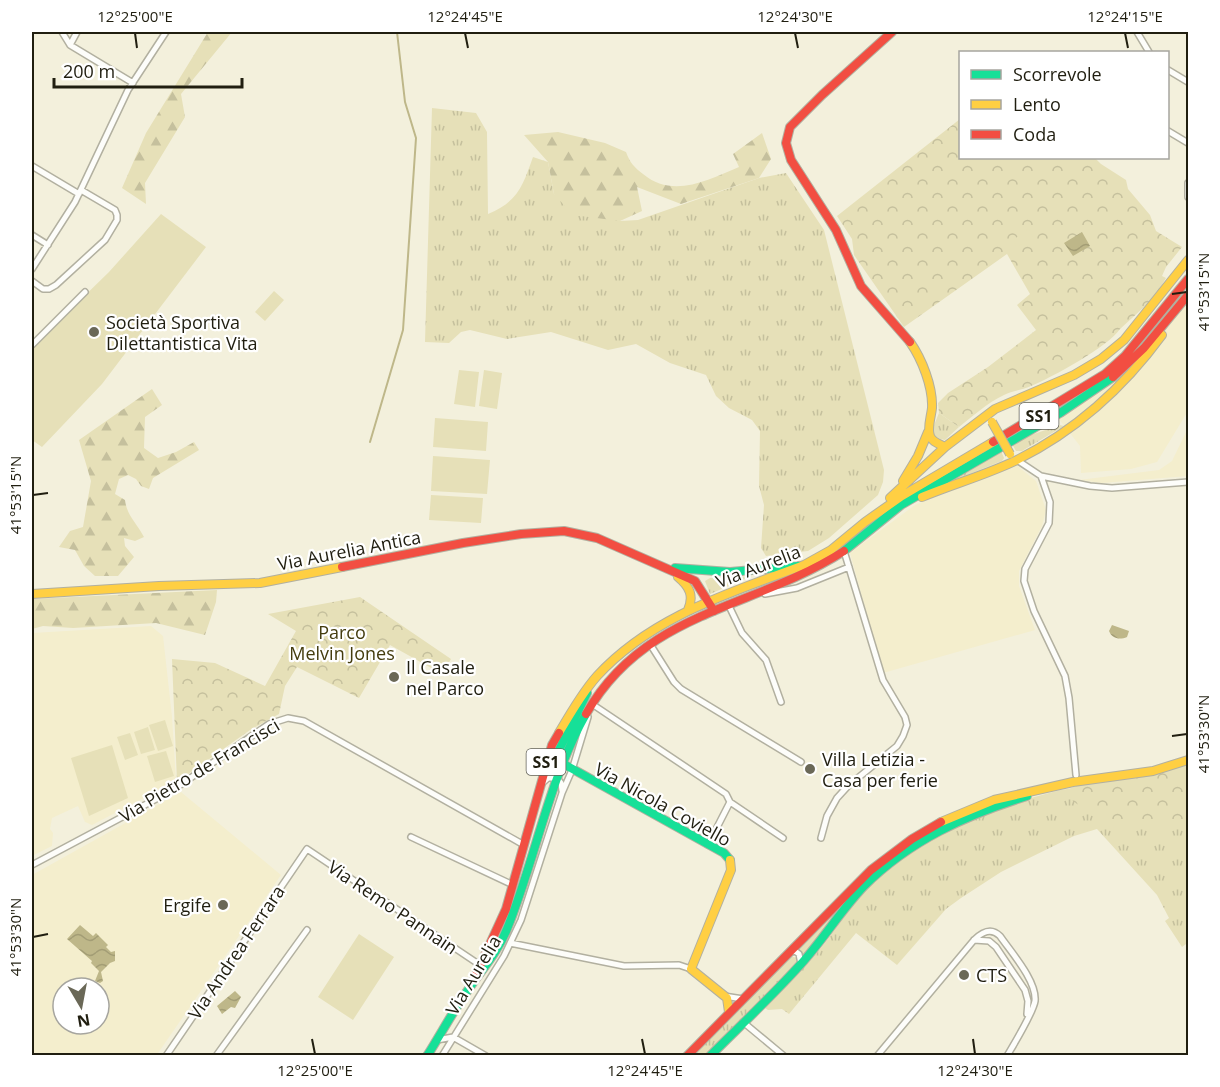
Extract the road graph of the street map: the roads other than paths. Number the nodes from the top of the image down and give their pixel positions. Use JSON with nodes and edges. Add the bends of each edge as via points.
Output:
{"nodes":[{"id":1,"x":62,"y":32,"type":"edge"},
{"id":2,"x":77,"y":32,"type":"edge"},
{"id":3,"x":166,"y":32,"type":"edge"},
{"id":4,"x":892,"y":32,"type":"edge"},
{"id":5,"x":1137,"y":32,"type":"edge"},
{"id":6,"x":70,"y":45,"type":"junction"},
{"id":7,"x":1148,"y":51,"type":"edge"},
{"id":8,"x":1169,"y":71,"type":"edge"},
{"id":9,"x":1188,"y":82,"type":"edge"},
{"id":10,"x":133,"y":83,"type":"junction"},
{"id":11,"x":1169,"y":131,"type":"edge"},
{"id":12,"x":1188,"y":143,"type":"edge"},
{"id":13,"x":32,"y":166,"type":"edge"},
{"id":14,"x":1188,"y":183,"type":"edge"},
{"id":15,"x":80,"y":192,"type":"junction"},
{"id":16,"x":1188,"y":197,"type":"edge"},
{"id":17,"x":32,"y":235,"type":"edge"},
{"id":18,"x":48,"y":245,"type":"junction"},
{"id":19,"x":1188,"y":260,"type":"edge"},
{"id":20,"x":32,"y":269,"type":"edge"},
{"id":21,"x":1188,"y":279,"type":"edge"},
{"id":22,"x":32,"y":281,"type":"edge"},
{"id":23,"x":85,"y":292,"type":"dead end"},
{"id":24,"x":1188,"y":295,"type":"edge"},
{"id":25,"x":1178,"y":309,"type":"junction"},
{"id":26,"x":32,"y":345,"type":"edge"},
{"id":27,"x":987,"y":413,"type":"junction"},
{"id":28,"x":928,"y":432,"type":"junction"},
{"id":29,"x":945,"y":447,"type":"junction"},
{"id":30,"x":1017,"y":460,"type":"junction"},
{"id":31,"x":1041,"y":476,"type":"junction"},
{"id":32,"x":1188,"y":482,"type":"edge"},
{"id":33,"x":896,"y":493,"type":"junction"},
{"id":34,"x":895,"y":509,"type":"junction"},
{"id":35,"x":865,"y":522,"type":"junction"},
{"id":36,"x":844,"y":551,"type":"junction"},
{"id":37,"x":804,"y":565,"type":"junction"},
{"id":38,"x":665,"y":567,"type":"junction"},
{"id":39,"x":849,"y":567,"type":"junction"},
{"id":40,"x":730,"y":572,"type":"junction"},
{"id":41,"x":699,"y":584,"type":"junction"},
{"id":42,"x":32,"y":594,"type":"edge"},
{"id":43,"x":755,"y":595,"type":"junction"},
{"id":44,"x":709,"y":602,"type":"junction"},
{"id":45,"x":729,"y":606,"type":"junction"},
{"id":46,"x":688,"y":610,"type":"junction"},
{"id":47,"x":714,"y":611,"type":"junction"},
{"id":48,"x":650,"y":644,"type":"junction"},
{"id":49,"x":589,"y":686,"type":"junction"},
{"id":50,"x":781,"y":702,"type":"dead end"},
{"id":51,"x":590,"y":706,"type":"junction"},
{"id":52,"x":1188,"y":760,"type":"edge"},
{"id":53,"x":801,"y":762,"type":"dead end"},
{"id":54,"x":562,"y":764,"type":"junction"},
{"id":55,"x":572,"y":770,"type":"junction"},
{"id":56,"x":1076,"y":775,"type":"dead end"},
{"id":57,"x":557,"y":778,"type":"junction"},
{"id":58,"x":540,"y":786,"type":"junction"},
{"id":59,"x":1038,"y":791,"type":"junction"},
{"id":60,"x":562,"y":793,"type":"junction"},
{"id":61,"x":730,"y":802,"type":"junction"},
{"id":62,"x":411,"y":837,"type":"dead end"},
{"id":63,"x":783,"y":838,"type":"dead end"},
{"id":64,"x":821,"y":838,"type":"dead end"},
{"id":65,"x":524,"y":845,"type":"junction"},
{"id":66,"x":708,"y":845,"type":"junction"},
{"id":67,"x":307,"y":849,"type":"joint"},
{"id":68,"x":32,"y":865,"type":"edge"},
{"id":69,"x":533,"y":884,"type":"junction"},
{"id":70,"x":513,"y":885,"type":"junction"},
{"id":71,"x":520,"y":896,"type":"junction"},
{"id":72,"x":307,"y":930,"type":"dead end"},
{"id":73,"x":974,"y":940,"type":"junction"},
{"id":74,"x":510,"y":943,"type":"junction"},
{"id":75,"x":789,"y":952,"type":"junction"},
{"id":76,"x":480,"y":964,"type":"junction"},
{"id":77,"x":801,"y":964,"type":"junction"},
{"id":78,"x":692,"y":969,"type":"junction"},
{"id":79,"x":473,"y":983,"type":"junction"},
{"id":80,"x":724,"y":996,"type":"junction"},
{"id":81,"x":743,"y":999,"type":"junction"},
{"id":82,"x":729,"y":1012,"type":"junction"},
{"id":83,"x":743,"y":1022,"type":"junction"},
{"id":84,"x":1025,"y":1022,"type":"junction"},
{"id":85,"x":453,"y":1037,"type":"junction"},
{"id":86,"x":437,"y":1040,"type":"junction"},
{"id":87,"x":166,"y":1056,"type":"edge"},
{"id":88,"x":216,"y":1056,"type":"edge"},
{"id":89,"x":427,"y":1056,"type":"edge"},
{"id":90,"x":442,"y":1056,"type":"edge"},
{"id":91,"x":486,"y":1056,"type":"edge"},
{"id":92,"x":687,"y":1056,"type":"edge"},
{"id":93,"x":710,"y":1056,"type":"edge"},
{"id":94,"x":784,"y":1056,"type":"edge"},
{"id":95,"x":877,"y":1056,"type":"edge"},
{"id":96,"x":1007,"y":1056,"type":"edge"}],
"edges":[{"from":1,"to":6,"type":"street"},
{"from":2,"to":6,"type":"street"},
{"from":3,"to":10,"type":"street"},
{"from":4,"to":28,"type":"main road","via":[[801,116],[788,130],[786,143],[791,160],[836,230],[861,286],[916,351],[930,393]]},
{"from":5,"to":7,"type":"street"},
{"from":6,"to":10,"type":"street"},
{"from":8,"to":9,"type":"street"},
{"from":10,"to":15,"type":"street"},
{"from":11,"to":12,"type":"street"},
{"from":13,"to":15,"type":"street"},
{"from":14,"to":16,"type":"street"},
{"from":15,"to":18,"type":"street"},
{"from":15,"to":22,"type":"street","via":[[115,210],[116,222],[105,240],[54,287],[43,289]]},
{"from":17,"to":18,"type":"street"},
{"from":18,"to":20,"type":"street"},
{"from":19,"to":27,"type":"main road","via":[[1124,340],[1101,359]]},
{"from":21,"to":35,"type":"main road","name":"Via Aurelia","number":"SS1","via":[[1105,375],[902,495]]},
{"from":23,"to":26,"type":"street"},
{"from":24,"to":25,"type":"main road","name":"Via Aurelia","number":"SS1"},
{"from":25,"to":30,"type":"main road","via":[[1125,382],[1062,432]]},
{"from":25,"to":34,"type":"main road","name":"Via Aurelia","number":"SS1","via":[[1138,355],[1098,389]]},
{"from":27,"to":29,"type":"main road"},
{"from":27,"to":30,"type":"main road","bridge":true},
{"from":28,"to":29,"type":"main road","via":[[931,440]]},
{"from":28,"to":33,"type":"main road"},
{"from":29,"to":33,"type":"main road"},
{"from":30,"to":31,"type":"street"},
{"from":30,"to":34,"type":"main road"},
{"from":31,"to":32,"type":"street","via":[[1112,488]]},
{"from":31,"to":56,"type":"street","via":[[1050,502],[1050,519],[1025,569],[1024,580],[1065,676]]},
{"from":33,"to":35,"type":"main road"},
{"from":34,"to":36,"type":"main road","name":"Via Aurelia","number":"SS1"},
{"from":35,"to":37,"type":"main road","name":"Via Aurelia","number":"SS1","via":[[837,547]]},
{"from":36,"to":39,"type":"street"},
{"from":36,"to":43,"type":"main road","name":"Via Aurelia","number":"SS1","via":[[805,574]]},
{"from":37,"to":40,"type":"main road"},
{"from":37,"to":44,"type":"main road","name":"Via Aurelia","number":"SS1"},
{"from":38,"to":40,"type":"main road"},
{"from":38,"to":41,"type":"main road"},
{"from":38,"to":42,"type":"main road","name":"Via Aurelia Antica","via":[[597,538],[558,531],[463,543],[260,583]]},
{"from":38,"to":46,"type":"main road","via":[[689,587],[692,598]]},
{"from":39,"to":43,"type":"street","name":"Via Aurelia","via":[[797,588]]},
{"from":39,"to":64,"type":"street","via":[[883,680],[907,725],[897,746],[837,798]]},
{"from":40,"to":41,"type":"main road","via":[[705,577]]},
{"from":41,"to":44,"type":"main road"},
{"from":43,"to":45,"type":"main road","name":"Via Aurelia","number":"SS1"},
{"from":44,"to":46,"type":"main road","name":"Via Aurelia","number":"SS1"},
{"from":44,"to":47,"type":"main road"},
{"from":45,"to":47,"type":"main road","name":"Via Aurelia","number":"SS1"},
{"from":45,"to":50,"type":"street","via":[[742,633],[766,660]]},
{"from":46,"to":49,"type":"main road","name":"Via Aurelia","number":"SS1","via":[[636,641]]},
{"from":47,"to":48,"type":"main road","name":"Via Aurelia","number":"SS1"},
{"from":48,"to":51,"type":"main road","name":"Via Aurelia","number":"SS1","via":[[615,673]]},
{"from":48,"to":53,"type":"street","via":[[681,689]]},
{"from":49,"to":54,"type":"main road","via":[[559,750]]},
{"from":49,"to":58,"type":"main road","name":"Via Aurelia","number":"SS1","via":[[557,736]]},
{"from":51,"to":54,"type":"main road","name":"Via Aurelia","number":"SS1"},
{"from":51,"to":55,"type":"street","name":"Via Aurelia"},
{"from":51,"to":61,"type":"street","via":[[726,794]]},
{"from":52,"to":59,"type":"main road","via":[[1153,771]]},
{"from":54,"to":55,"type":"main road"},
{"from":54,"to":57,"type":"main road","name":"Via Aurelia","number":"SS1"},
{"from":55,"to":60,"type":"street","name":"Via Aurelia"},
{"from":55,"to":66,"type":"main road","name":"Via Nicola Coviello"},
{"from":57,"to":58,"type":"street","via":[[548,778]]},
{"from":57,"to":60,"type":"street"},
{"from":57,"to":71,"type":"main road","name":"Via Aurelia","number":"SS1"},
{"from":58,"to":65,"type":"main road","name":"Via Aurelia","number":"SS1"},
{"from":59,"to":75,"type":"main road","via":[[983,804],[943,820],[912,839],[871,870]]},
{"from":59,"to":77,"type":"main road","via":[[957,820],[909,848],[867,883]]},
{"from":60,"to":69,"type":"street","name":"Via Aurelia"},
{"from":61,"to":63,"type":"street"},
{"from":61,"to":66,"type":"street"},
{"from":62,"to":70,"type":"street"},
{"from":65,"to":68,"type":"street","name":"Via Pietro de Francisci","via":[[304,721],[288,718],[256,732],[173,790]]},
{"from":65,"to":70,"type":"main road","name":"Via Aurelia","number":"SS1"},
{"from":66,"to":78,"type":"main road","name":"Via Nicola Coviello","via":[[726,854],[732,867]]},
{"from":67,"to":76,"type":"street","name":"Via Remo Pannain"},
{"from":67,"to":87,"type":"street","name":"Via Andrea Ferrara"},
{"from":69,"to":71,"type":"street"},
{"from":69,"to":74,"type":"street","name":"Via Aurelia"},
{"from":70,"to":76,"type":"main road","name":"Via Aurelia","number":"SS1","via":[[499,927]]},
{"from":71,"to":79,"type":"main road","name":"Via Aurelia","number":"SS1","via":[[497,950]]},
{"from":72,"to":88,"type":"street"},
{"from":73,"to":84,"type":"street","via":[[987,940],[995,945],[1022,986],[1028,1004]]},
{"from":73,"to":84,"type":"street","via":[[985,932],[996,933],[1028,976],[1035,999]]},
{"from":73,"to":95,"type":"street"},
{"from":74,"to":78,"type":"street","via":[[624,966],[679,965]]},
{"from":74,"to":85,"type":"street","name":"Via Aurelia"},
{"from":75,"to":77,"type":"street","via":[[798,953]]},
{"from":75,"to":81,"type":"main road"},
{"from":76,"to":79,"type":"main road","name":"Via Aurelia","number":"SS1"},
{"from":77,"to":83,"type":"main road"},
{"from":78,"to":80,"type":"main road"},
{"from":79,"to":86,"type":"main road","name":"Via Aurelia"},
{"from":80,"to":81,"type":"street"},
{"from":80,"to":82,"type":"main road"},
{"from":81,"to":82,"type":"main road"},
{"from":82,"to":92,"type":"main road"},
{"from":83,"to":93,"type":"main road"},
{"from":83,"to":94,"type":"street"},
{"from":84,"to":96,"type":"street"},
{"from":85,"to":86,"type":"street"},
{"from":85,"to":90,"type":"street","name":"Via Aurelia"},
{"from":85,"to":91,"type":"street"},
{"from":86,"to":89,"type":"main road","name":"Via Aurelia"}]}
